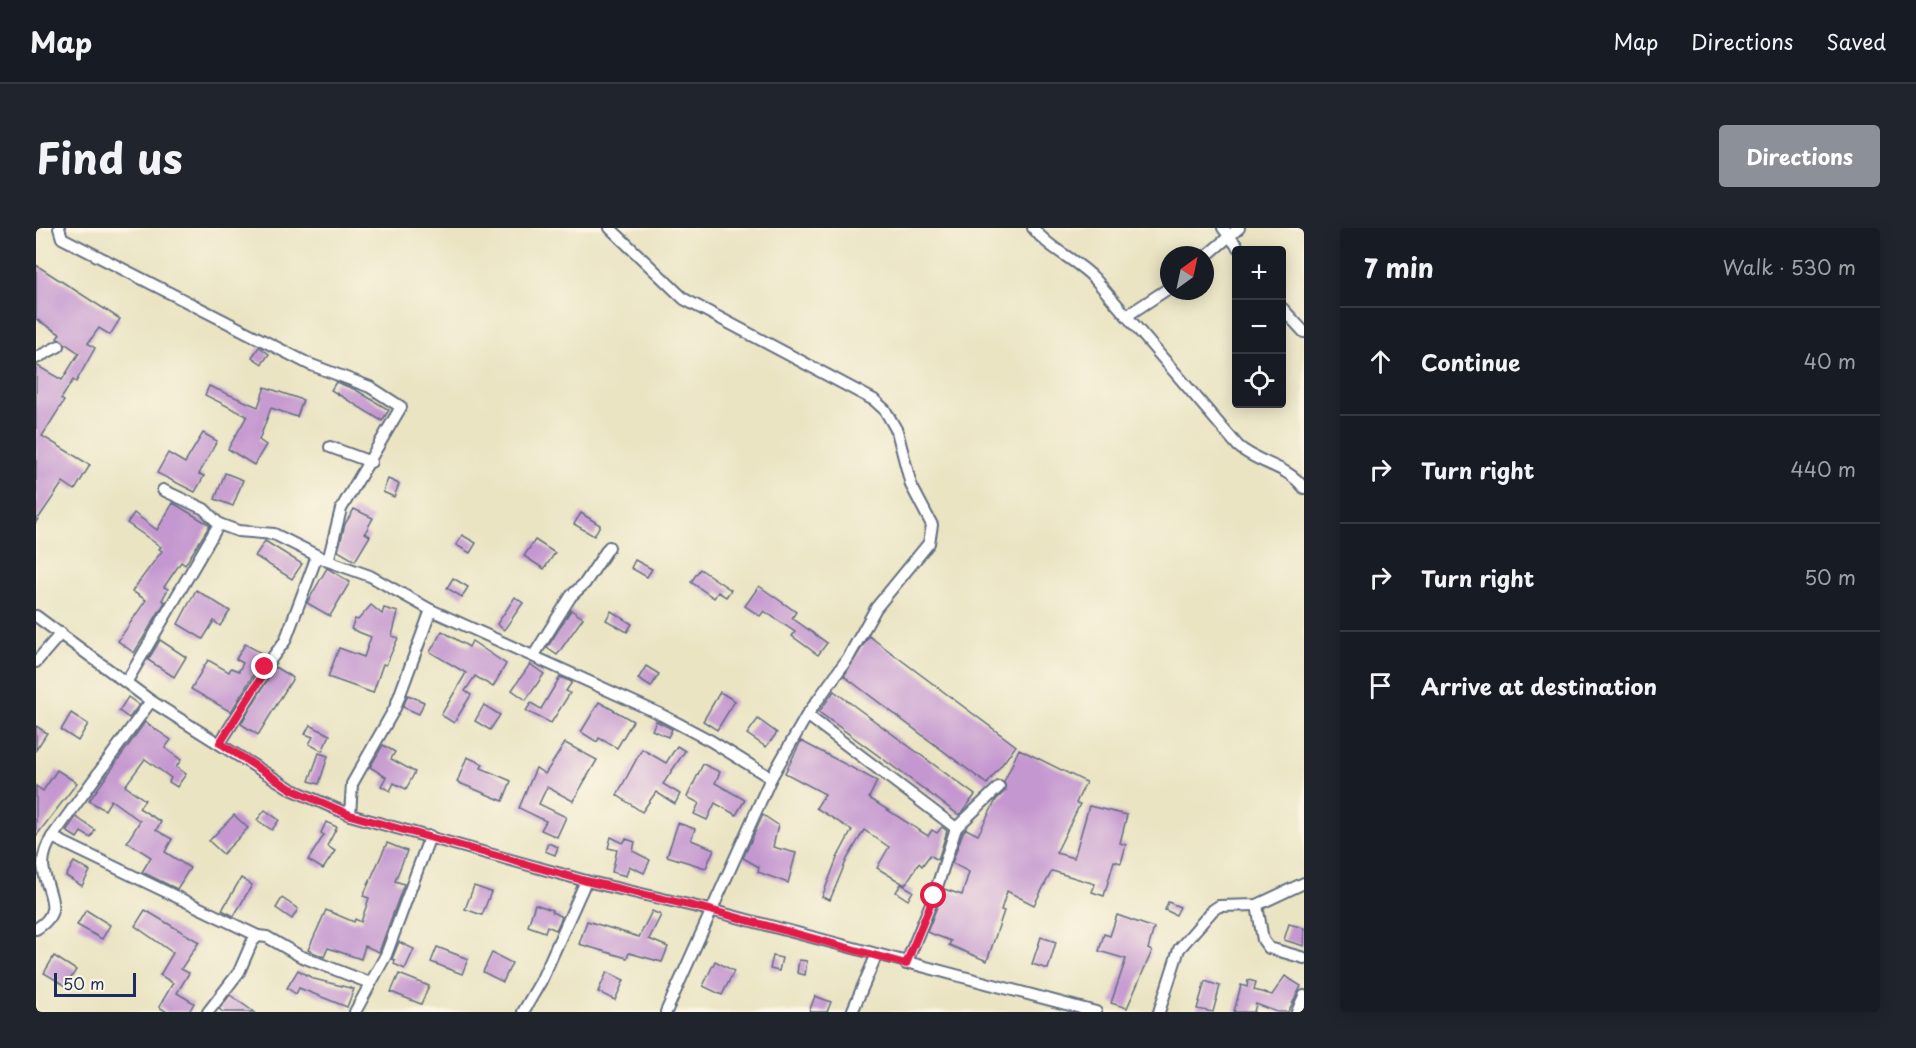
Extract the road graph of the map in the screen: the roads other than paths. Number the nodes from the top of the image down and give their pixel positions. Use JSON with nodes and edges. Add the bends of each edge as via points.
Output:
{"nodes":[{"id":1,"x":59,"y":228,"type":"edge"},
{"id":2,"x":610,"y":228,"type":"edge"},
{"id":3,"x":1033,"y":228,"type":"edge"},
{"id":4,"x":1239,"y":228,"type":"edge"},
{"id":5,"x":1226,"y":232,"type":"edge"},
{"id":6,"x":1214,"y":246,"type":"edge"},
{"id":7,"x":1237,"y":246,"type":"edge"},
{"id":8,"x":1160,"y":294,"type":"edge"},
{"id":9,"x":1286,"y":314,"type":"edge"},
{"id":10,"x":1128,"y":315,"type":"junction"},
{"id":11,"x":1304,"y":332,"type":"edge"},
{"id":12,"x":59,"y":346,"type":"dead end"},
{"id":13,"x":36,"y":358,"type":"edge"},
{"id":14,"x":330,"y":447,"type":"dead end"},
{"id":15,"x":371,"y":462,"type":"junction"},
{"id":16,"x":1304,"y":488,"type":"edge"},
{"id":17,"x":163,"y":490,"type":"dead end"},
{"id":18,"x":219,"y":524,"type":"junction"},
{"id":19,"x":609,"y":547,"type":"dead end"},
{"id":20,"x":317,"y":556,"type":"junction"},
{"id":21,"x":328,"y":561,"type":"junction"},
{"id":22,"x":431,"y":610,"type":"junction"},
{"id":23,"x":36,"y":616,"type":"edge"},
{"id":24,"x":61,"y":633,"type":"junction"},
{"id":25,"x":534,"y":655,"type":"junction"},
{"id":26,"x":36,"y":662,"type":"edge"},
{"id":27,"x":127,"y":681,"type":"junction"},
{"id":28,"x":151,"y":701,"type":"junction"},
{"id":29,"x":807,"y":715,"type":"junction"},
{"id":30,"x":220,"y":743,"type":"junction"},
{"id":31,"x":771,"y":778,"type":"junction"},
{"id":32,"x":999,"y":787,"type":"dead end"},
{"id":33,"x":350,"y":815,"type":"junction"},
{"id":34,"x":956,"y":828,"type":"junction"},
{"id":35,"x":430,"y":836,"type":"junction"},
{"id":36,"x":52,"y":837,"type":"junction"},
{"id":37,"x":44,"y":854,"type":"junction"},
{"id":38,"x":36,"y":872,"type":"edge"},
{"id":39,"x":586,"y":881,"type":"junction"},
{"id":40,"x":1304,"y":883,"type":"edge"},
{"id":41,"x":1257,"y":905,"type":"junction"},
{"id":42,"x":710,"y":910,"type":"junction"},
{"id":43,"x":36,"y":929,"type":"edge"},
{"id":44,"x":258,"y":936,"type":"junction"},
{"id":45,"x":876,"y":956,"type":"junction"},
{"id":46,"x":1304,"y":958,"type":"edge"},
{"id":47,"x":906,"y":964,"type":"junction"},
{"id":48,"x":370,"y":983,"type":"junction"},
{"id":49,"x":1304,"y":996,"type":"edge"},
{"id":50,"x":208,"y":1012,"type":"edge"},
{"id":51,"x":355,"y":1012,"type":"edge"},
{"id":52,"x":523,"y":1012,"type":"edge"},
{"id":53,"x":666,"y":1012,"type":"edge"},
{"id":54,"x":852,"y":1012,"type":"edge"},
{"id":55,"x":1096,"y":1012,"type":"edge"},
{"id":56,"x":1159,"y":1012,"type":"edge"},
{"id":57,"x":1297,"y":1012,"type":"edge"}],
"edges":[{"from":1,"to":15,"type":"street","via":[[62,238],[309,364],[370,387],[401,407]]},
{"from":2,"to":29,"type":"street","via":[[684,298],[874,400],[897,431],[911,485],[932,525],[929,543],[876,608],[848,658]]},
{"from":3,"to":10,"type":"street","via":[[1046,243],[1084,267]]},
{"from":4,"to":5,"type":"street"},
{"from":5,"to":6,"type":"street"},
{"from":5,"to":7,"type":"street"},
{"from":8,"to":10,"type":"street"},
{"from":9,"to":11,"type":"street"},
{"from":10,"to":16,"type":"street","via":[[1238,446],[1284,470]]},
{"from":12,"to":13,"type":"street"},
{"from":14,"to":15,"type":"street"},
{"from":15,"to":21,"type":"street","via":[[341,509]]},
{"from":17,"to":18,"type":"street","via":[[204,509]]},
{"from":18,"to":20,"type":"street","via":[[238,531],[265,532]]},
{"from":18,"to":27,"type":"street"},
{"from":19,"to":25,"type":"street","via":[[585,583],[571,596]]},
{"from":20,"to":21,"type":"street"},
{"from":20,"to":30,"type":"street","via":[[285,641]]},
{"from":21,"to":22,"type":"street","via":[[370,576]]},
{"from":22,"to":25,"type":"street"},
{"from":22,"to":33,"type":"street","via":[[395,708],[352,784]]},
{"from":23,"to":24,"type":"street"},
{"from":24,"to":26,"type":"street"},
{"from":24,"to":27,"type":"street"},
{"from":25,"to":31,"type":"street","via":[[658,713]]},
{"from":27,"to":28,"type":"street"},
{"from":28,"to":30,"type":"street"},
{"from":28,"to":36,"type":"street"},
{"from":29,"to":31,"type":"street"},
{"from":29,"to":34,"type":"street"},
{"from":30,"to":33,"type":"street","via":[[291,789]]},
{"from":31,"to":42,"type":"street"},
{"from":32,"to":34,"type":"street"},
{"from":33,"to":35,"type":"street"},
{"from":34,"to":47,"type":"street"},
{"from":35,"to":39,"type":"street"},
{"from":35,"to":48,"type":"street","via":[[386,955]]},
{"from":36,"to":37,"type":"street"},
{"from":36,"to":44,"type":"street"},
{"from":37,"to":38,"type":"street"},
{"from":37,"to":43,"type":"street","via":[[53,908],[46,923]]},
{"from":39,"to":42,"type":"street"},
{"from":39,"to":52,"type":"street"},
{"from":40,"to":41,"type":"street"},
{"from":41,"to":46,"type":"street","via":[[1263,940],[1269,948]]},
{"from":41,"to":56,"type":"street","via":[[1219,906],[1213,910],[1179,950]]},
{"from":42,"to":45,"type":"street"},
{"from":42,"to":53,"type":"street"},
{"from":44,"to":48,"type":"street"},
{"from":44,"to":50,"type":"street","via":[[239,972]]},
{"from":45,"to":47,"type":"street"},
{"from":45,"to":54,"type":"street"},
{"from":47,"to":55,"type":"street"},
{"from":48,"to":51,"type":"street"},
{"from":49,"to":57,"type":"street"}]}
